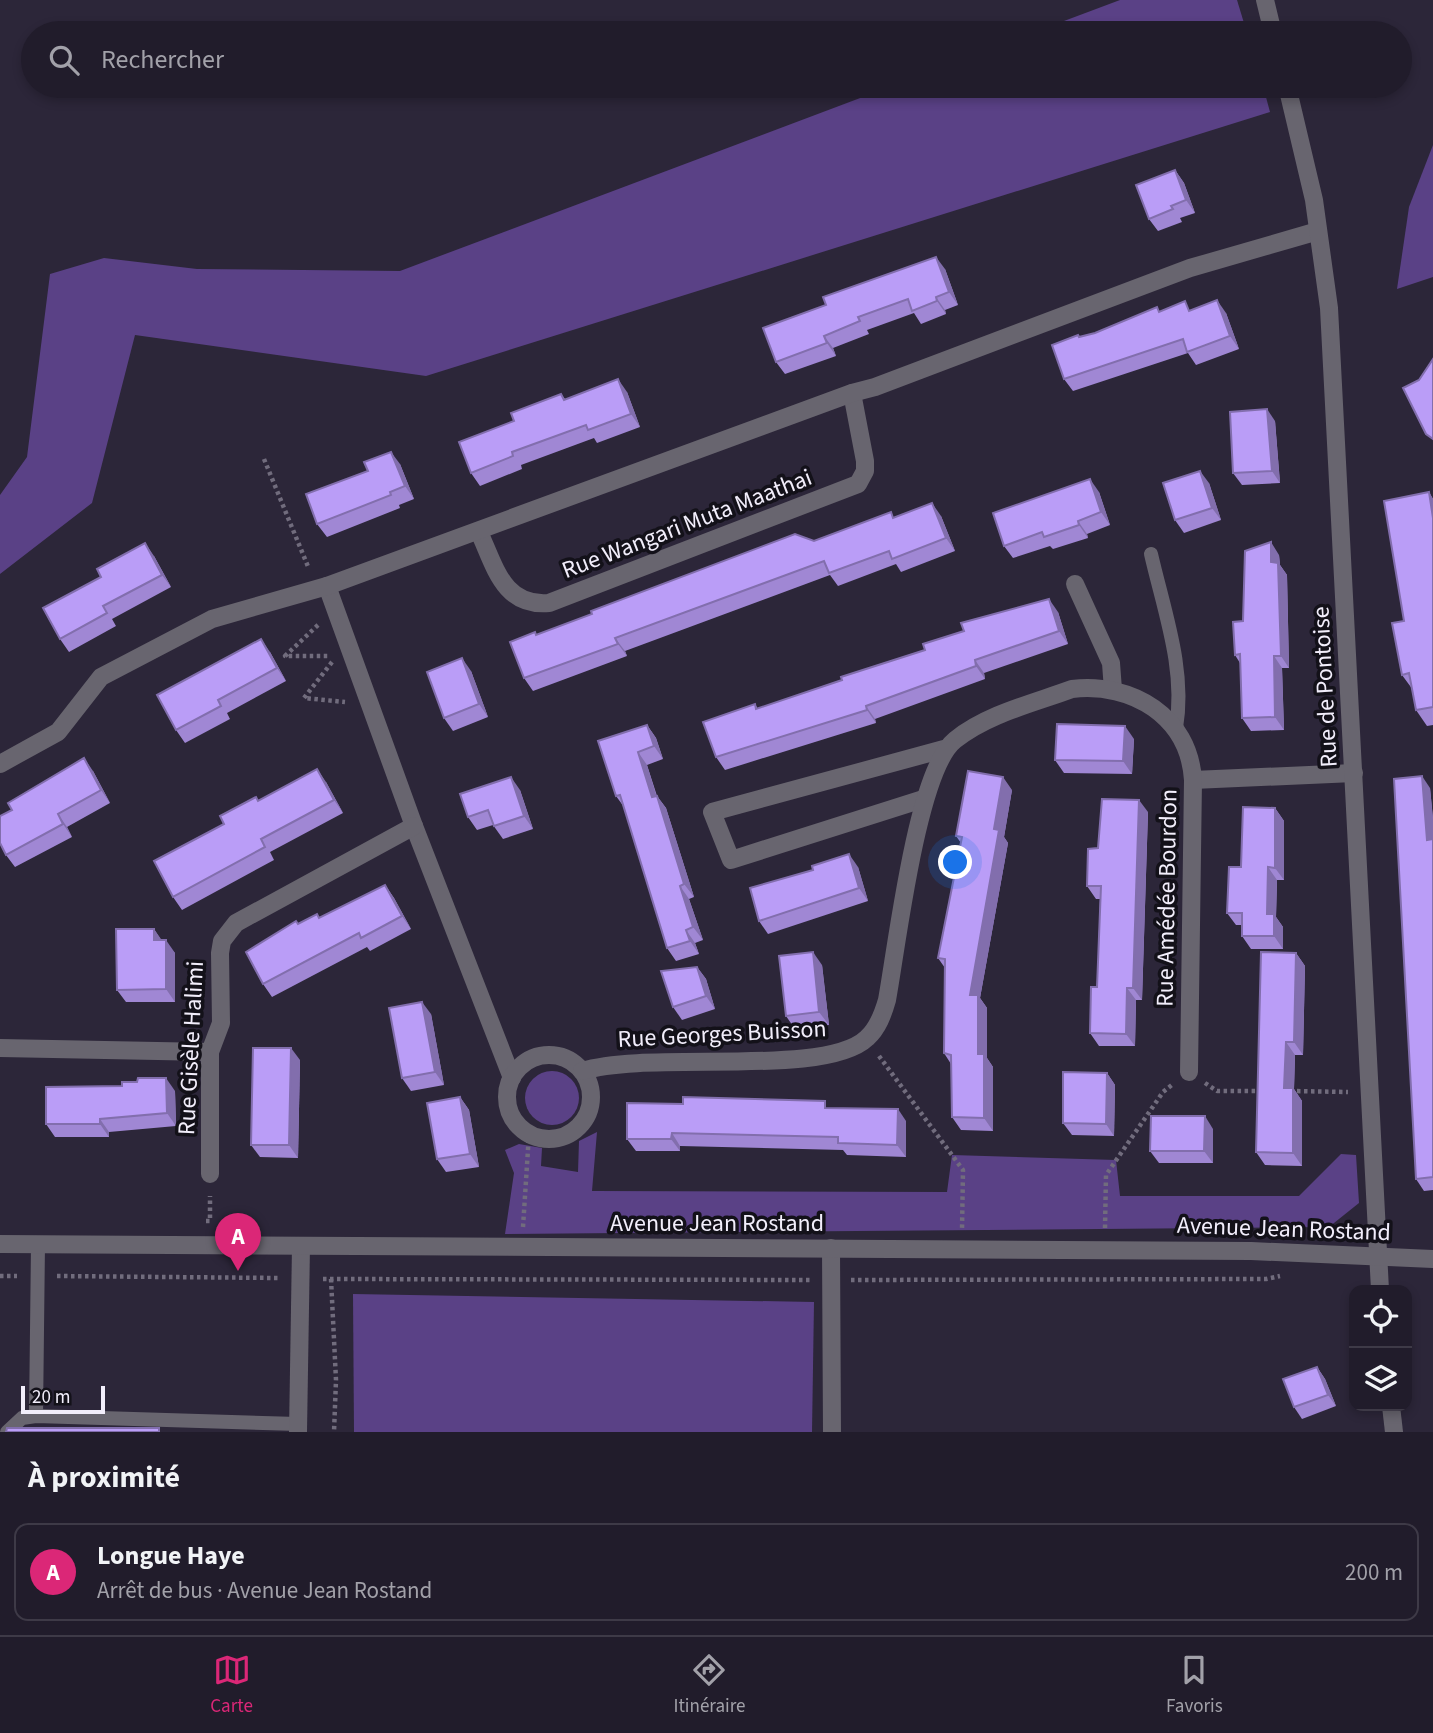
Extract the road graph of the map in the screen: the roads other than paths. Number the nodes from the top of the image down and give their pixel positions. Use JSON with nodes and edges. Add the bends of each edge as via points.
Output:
{"nodes":[{"id":1,"x":1265,"y":0,"type":"edge"},
{"id":2,"x":1270,"y":21,"type":"edge"},
{"id":3,"x":1290,"y":98,"type":"edge"},
{"id":4,"x":1318,"y":231,"type":"junction"},
{"id":5,"x":852,"y":393,"type":"junction"},
{"id":6,"x":479,"y":532,"type":"junction"},
{"id":7,"x":1151,"y":554,"type":"dead end"},
{"id":8,"x":1075,"y":584,"type":"dead end"},
{"id":9,"x":322,"y":588,"type":"junction"},
{"id":10,"x":1113,"y":690,"type":"junction"},
{"id":11,"x":1176,"y":728,"type":"junction"},
{"id":12,"x":944,"y":749,"type":"junction"},
{"id":13,"x":0,"y":764,"type":"edge"},
{"id":14,"x":1354,"y":774,"type":"junction"},
{"id":15,"x":1193,"y":780,"type":"junction"},
{"id":16,"x":923,"y":799,"type":"junction"},
{"id":17,"x":414,"y":825,"type":"junction"},
{"id":18,"x":0,"y":1048,"type":"edge"},
{"id":19,"x":211,"y":1052,"type":"junction"},
{"id":20,"x":582,"y":1071,"type":"junction"},
{"id":21,"x":1189,"y":1072,"type":"road end"},
{"id":22,"x":512,"y":1078,"type":"junction"},
{"id":23,"x":210,"y":1174,"type":"dead end"},
{"id":24,"x":0,"y":1244,"type":"edge"},
{"id":25,"x":38,"y":1244,"type":"junction"},
{"id":26,"x":301,"y":1246,"type":"junction"},
{"id":27,"x":831,"y":1248,"type":"junction"},
{"id":28,"x":1377,"y":1255,"type":"junction"},
{"id":29,"x":1433,"y":1259,"type":"edge"},
{"id":30,"x":1380,"y":1285,"type":"edge"},
{"id":31,"x":1392,"y":1411,"type":"edge"},
{"id":32,"x":36,"y":1416,"type":"junction"},
{"id":33,"x":298,"y":1428,"type":"edge"},
{"id":34,"x":8,"y":1432,"type":"edge"},
{"id":35,"x":832,"y":1432,"type":"edge"},
{"id":36,"x":1394,"y":1432,"type":"edge"}],
"edges":[{"from":1,"to":2,"type":"street"},
{"from":3,"to":4,"type":"street","name":"Rue de Pontoise"},
{"from":4,"to":5,"type":"street","via":[[1190,268]]},
{"from":4,"to":14,"type":"street","name":"Rue de Pontoise","via":[[1333,362]]},
{"from":5,"to":6,"type":"street"},
{"from":5,"to":6,"type":"street","name":"Rue Wangari Muta Maathai","via":[[865,471],[858,484],[549,603],[528,603],[511,595]]},
{"from":6,"to":9,"type":"street"},
{"from":7,"to":11,"type":"lane","via":[[1179,676]]},
{"from":8,"to":10,"type":"street","via":[[1111,663]]},
{"from":9,"to":13,"type":"street","via":[[212,619],[101,677],[58,732]]},
{"from":9,"to":17,"type":"street","via":[[337,615]]},
{"from":10,"to":11,"type":"street","via":[[1138,699]]},
{"from":10,"to":12,"type":"street","via":[[1072,688],[981,724]]},
{"from":11,"to":15,"type":"street","name":"Rue Amédée Bourdon","via":[[1189,753]]},
{"from":12,"to":16,"type":"street"},
{"from":12,"to":16,"type":"street","via":[[712,813],[731,860]]},
{"from":14,"to":15,"type":"street"},
{"from":14,"to":28,"type":"street","name":"Rue de Pontoise"},
{"from":15,"to":21,"type":"street","name":"Rue Amédée Bourdon"},
{"from":16,"to":20,"type":"street","name":"Rue Georges Buisson","via":[[887,1000],[867,1039],[843,1052],[808,1059],[647,1060],[605,1063]]},
{"from":17,"to":19,"type":"street","name":"Rue Gisèle Halimi","via":[[228,931],[220,953],[221,1023]]},
{"from":17,"to":22,"type":"street"},
{"from":18,"to":19,"type":"street"},
{"from":19,"to":23,"type":"street","name":"Rue Gisèle Halimi"},
{"from":20,"to":22,"type":"street","via":[[569,1060],[545,1055],[529,1060]]},
{"from":20,"to":22,"type":"street","via":[[591,1099],[587,1114],[579,1127],[551,1139],[529,1134],[517,1124],[507,1093]]},
{"from":24,"to":25,"type":"street","name":"Avenue Jean Rostand"},
{"from":25,"to":26,"type":"street","name":"Avenue Jean Rostand"},
{"from":25,"to":32,"type":"lane"},
{"from":26,"to":27,"type":"street","name":"Avenue Jean Rostand"},
{"from":26,"to":33,"type":"street"},
{"from":27,"to":28,"type":"street","name":"Avenue Jean Rostand"},
{"from":27,"to":35,"type":"street"},
{"from":28,"to":29,"type":"street","name":"Avenue Jean Rostand"},
{"from":28,"to":30,"type":"street","name":"Rue de Pontoise"},
{"from":31,"to":36,"type":"street"},
{"from":32,"to":33,"type":"lane"},
{"from":32,"to":34,"type":"lane","via":[[22,1418]]}]}
